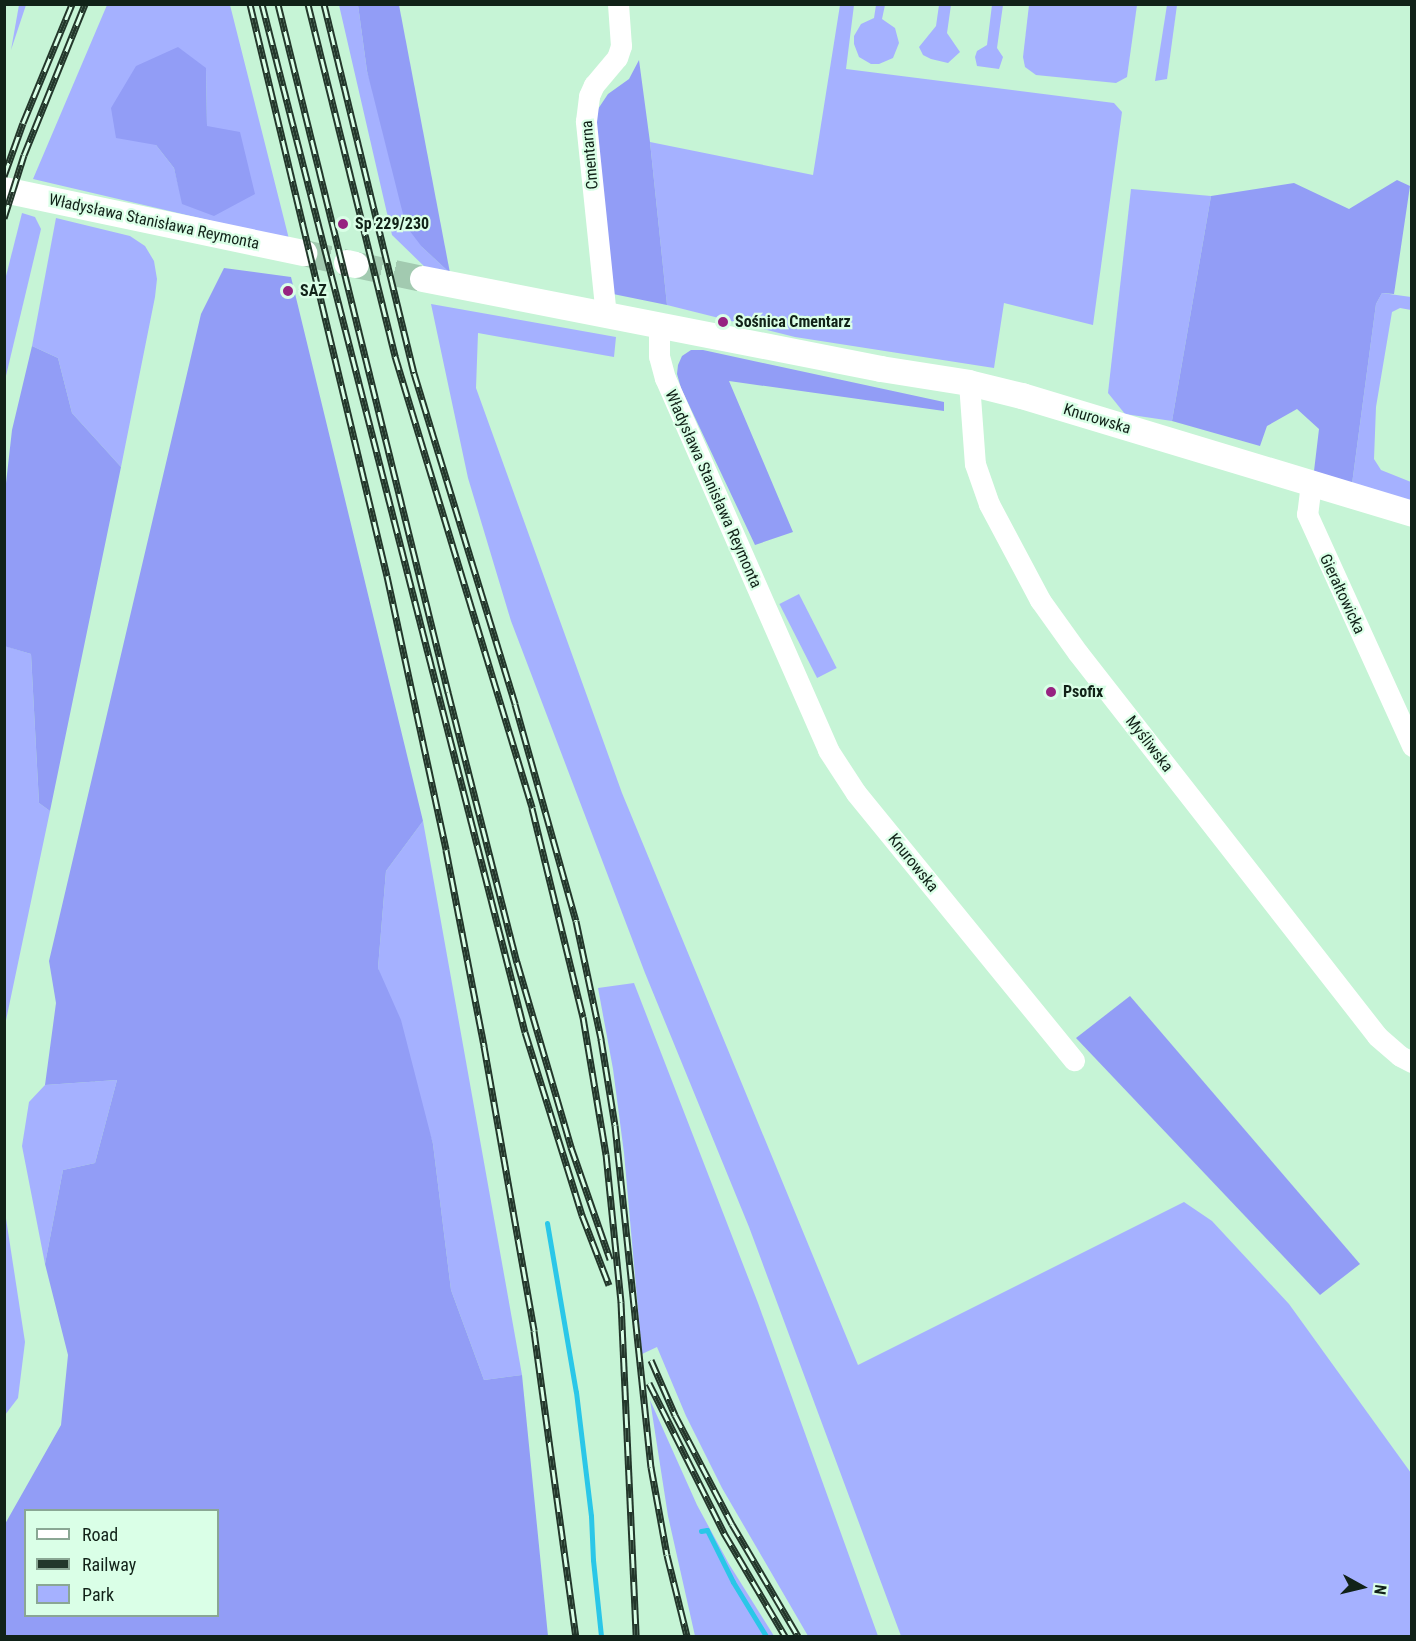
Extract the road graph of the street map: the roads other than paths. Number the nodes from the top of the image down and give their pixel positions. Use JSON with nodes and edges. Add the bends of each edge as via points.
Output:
{"nodes":[{"id":1,"x":618,"y":4,"type":"edge"},
{"id":2,"x":4,"y":190,"type":"edge"},
{"id":3,"x":303,"y":254,"type":"tunnel mouth"},
{"id":4,"x":423,"y":279,"type":"tunnel mouth"},
{"id":5,"x":606,"y":316,"type":"junction"},
{"id":6,"x":659,"y":325,"type":"junction"},
{"id":7,"x":969,"y":383,"type":"junction"},
{"id":8,"x":1311,"y":483,"type":"junction"},
{"id":9,"x":1412,"y":514,"type":"edge"},
{"id":10,"x":783,"y":648,"type":"joint"},
{"id":11,"x":1402,"y":705,"type":"edge"},
{"id":12,"x":1412,"y":746,"type":"edge"},
{"id":13,"x":1074,"y":1060,"type":"dead end"},
{"id":14,"x":1412,"y":1062,"type":"edge"}],
"edges":[{"from":1,"to":5,"type":"street","name":"Cmentarna","via":[[619,52],[589,96],[586,121]]},
{"from":2,"to":3,"type":"street","name":"Władysława Stanisława Reymonta"},
{"from":4,"to":5,"type":"street"},
{"from":5,"to":6,"type":"street"},
{"from":6,"to":7,"type":"street","name":"Knurowska"},
{"from":6,"to":10,"type":"street","name":"Władysława Stanisława Reymonta","via":[[659,356],[665,378]]},
{"from":7,"to":8,"type":"street","name":"Knurowska"},
{"from":7,"to":14,"type":"street","name":"Myśliwska","via":[[975,464],[989,504],[1040,600],[1377,1036]]},
{"from":8,"to":9,"type":"street","name":"Knurowska"},
{"from":8,"to":11,"type":"street","name":"Gierałtowicka","via":[[1307,514]]},
{"from":10,"to":13,"type":"street","name":"Knurowska","via":[[840,771]]},
{"from":11,"to":12,"type":"street","name":"Gierałtowicka"}]}
